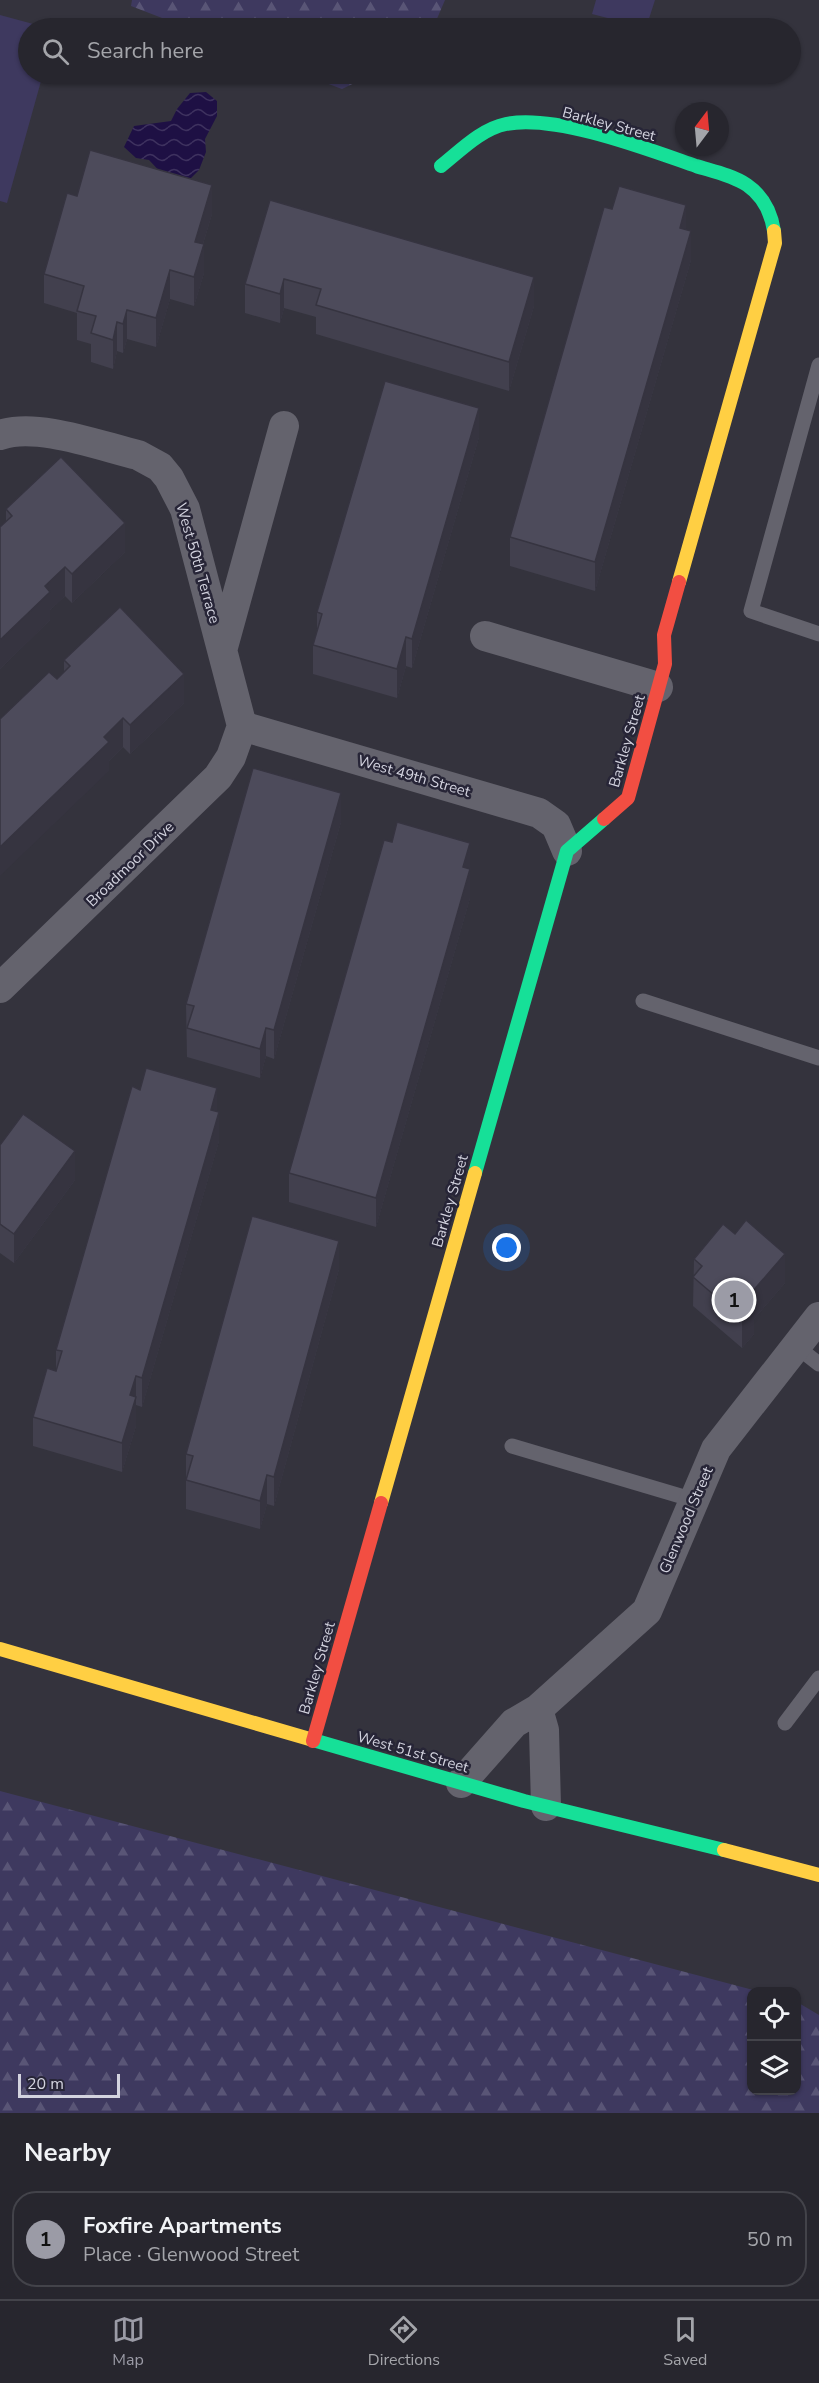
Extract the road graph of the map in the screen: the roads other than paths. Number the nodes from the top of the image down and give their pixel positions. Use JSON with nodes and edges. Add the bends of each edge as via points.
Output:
{"nodes":[{"id":1,"x":441,"y":166,"type":"dead end"},
{"id":2,"x":819,"y":365,"type":"edge"},
{"id":3,"x":284,"y":426,"type":"dead end"},
{"id":4,"x":0,"y":435,"type":"edge"},
{"id":5,"x":819,"y":634,"type":"edge"},
{"id":6,"x":485,"y":636,"type":"dead end"},
{"id":7,"x":223,"y":650,"type":"junction"},
{"id":8,"x":658,"y":687,"type":"junction"},
{"id":9,"x":242,"y":726,"type":"junction"},
{"id":10,"x":567,"y":851,"type":"junction"},
{"id":11,"x":0,"y":988,"type":"edge"},
{"id":12,"x":643,"y":1001,"type":"dead end"},
{"id":13,"x":819,"y":1058,"type":"edge"},
{"id":14,"x":819,"y":1317,"type":"edge"},
{"id":15,"x":808,"y":1355,"type":"edge"},
{"id":16,"x":512,"y":1446,"type":"dead end"},
{"id":17,"x":694,"y":1500,"type":"junction"},
{"id":18,"x":0,"y":1649,"type":"edge"},
{"id":19,"x":819,"y":1678,"type":"edge"},
{"id":20,"x":538,"y":1709,"type":"junction"},
{"id":21,"x":784,"y":1723,"type":"dead end"},
{"id":22,"x":313,"y":1741,"type":"junction"},
{"id":23,"x":461,"y":1783,"type":"junction"},
{"id":24,"x":546,"y":1806,"type":"junction"},
{"id":25,"x":819,"y":1875,"type":"edge"}],
"edges":[{"from":1,"to":8,"type":"street","name":"Barkley Street","via":[[493,128],[508,123],[551,126],[590,133],[738,180],[759,193],[770,214],[774,249],[664,635],[665,664]]},
{"from":2,"to":5,"type":"lane","via":[[751,611]]},
{"from":3,"to":7,"type":"street"},
{"from":4,"to":7,"type":"street","name":"West 50th Terrace","via":[[27,431],[54,435],[138,455],[160,467],[185,509]]},
{"from":6,"to":8,"type":"street"},
{"from":7,"to":9,"type":"street","name":"West 50th Terrace"},
{"from":8,"to":10,"type":"street","name":"Barkley Street","via":[[628,798]]},
{"from":9,"to":10,"type":"street","name":"West 49th Street","via":[[539,813],[559,829]]},
{"from":9,"to":11,"type":"street","name":"Broadmoor Drive","via":[[231,757],[218,777]]},
{"from":10,"to":22,"type":"street","name":"Barkley Street"},
{"from":12,"to":13,"type":"lane"},
{"from":14,"to":15,"type":"street","name":"Glenwood Street"},
{"from":15,"to":17,"type":"street","name":"Glenwood Street","via":[[716,1449]]},
{"from":16,"to":17,"type":"lane"},
{"from":17,"to":20,"type":"street","name":"Glenwood Street","via":[[647,1611]]},
{"from":18,"to":22,"type":"street","name":"West 51st Street"},
{"from":19,"to":21,"type":"lane"},
{"from":20,"to":23,"type":"street","name":"Glenwood Street","via":[[514,1724]]},
{"from":20,"to":24,"type":"street","via":[[544,1730]]},
{"from":22,"to":23,"type":"street","name":"West 51st Street"},
{"from":23,"to":24,"type":"street","name":"West 51st Street"},
{"from":24,"to":25,"type":"street","name":"West 51st Street"}]}
